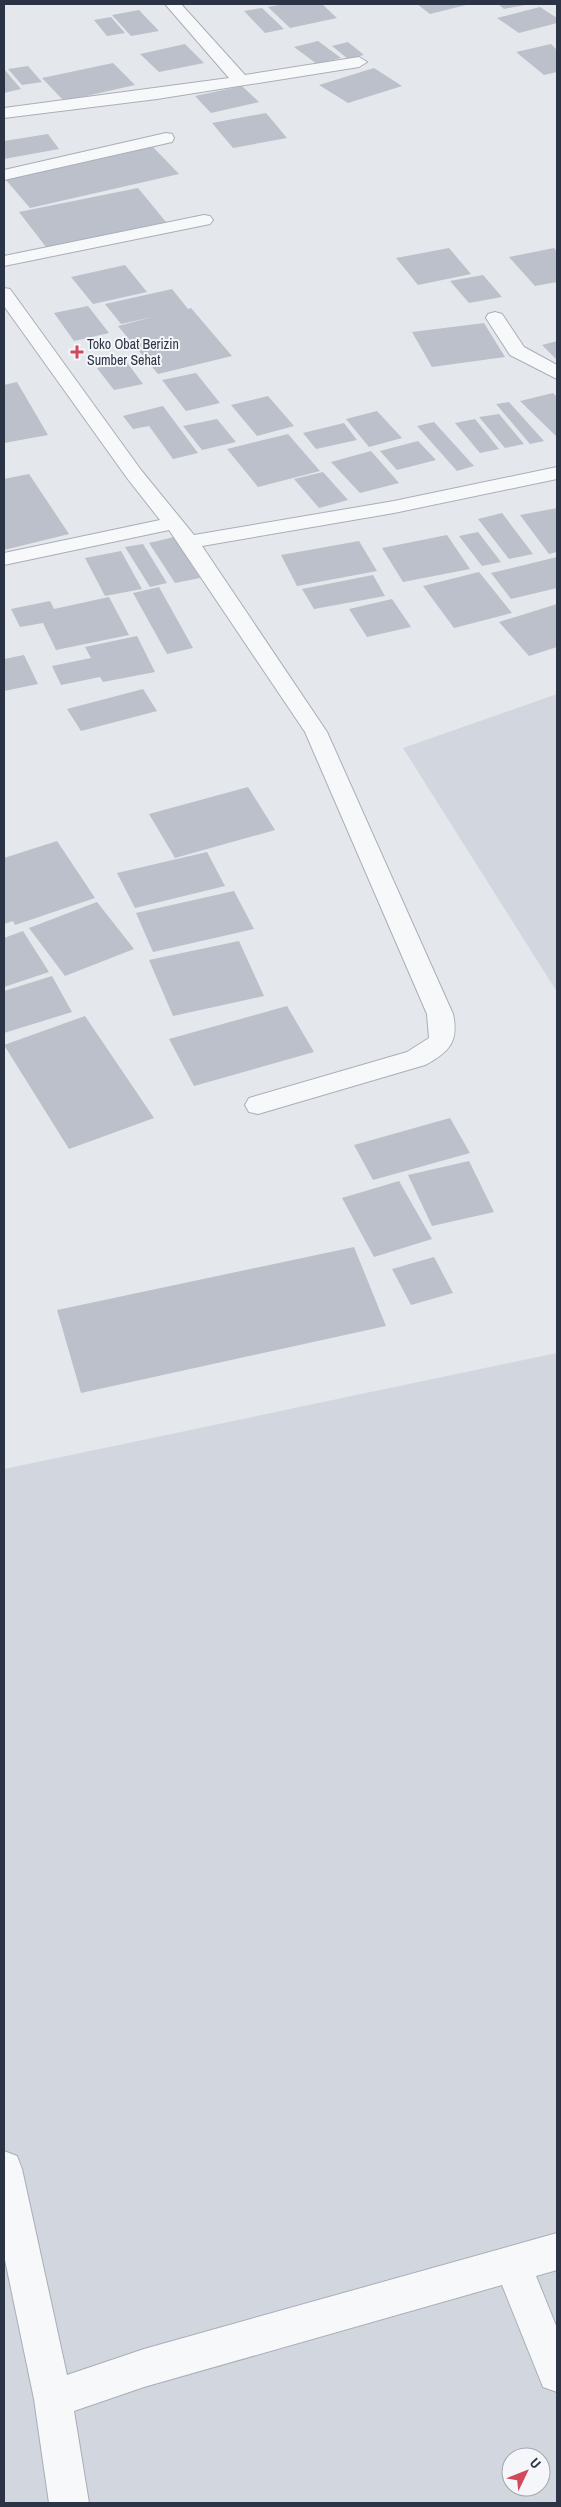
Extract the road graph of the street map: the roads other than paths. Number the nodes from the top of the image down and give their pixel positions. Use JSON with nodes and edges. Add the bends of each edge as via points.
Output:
{"nodes":[{"id":1,"x":172,"y":4,"type":"edge"},
{"id":2,"x":358,"y":62,"type":"dead end"},
{"id":3,"x":241,"y":81,"type":"junction"},
{"id":4,"x":4,"y":113,"type":"edge"},
{"id":5,"x":166,"y":138,"type":"dead end"},
{"id":6,"x":4,"y":175,"type":"edge"},
{"id":7,"x":204,"y":220,"type":"dead end"},
{"id":8,"x":4,"y":261,"type":"edge"},
{"id":9,"x":4,"y":293,"type":"edge"},
{"id":10,"x":495,"y":318,"type":"dead end"},
{"id":11,"x":557,"y":373,"type":"edge"},
{"id":12,"x":557,"y":473,"type":"edge"},
{"id":13,"x":174,"y":523,"type":"junction"},
{"id":14,"x":189,"y":542,"type":"junction"},
{"id":15,"x":4,"y":559,"type":"edge"},
{"id":16,"x":258,"y":1105,"type":"dead end"},
{"id":17,"x":4,"y":2169,"type":"edge"},
{"id":18,"x":557,"y":2252,"type":"edge"},
{"id":19,"x":512,"y":2264,"type":"junction"},
{"id":20,"x":557,"y":2372,"type":"edge"},
{"id":21,"x":53,"y":2398,"type":"junction"},
{"id":22,"x":69,"y":2503,"type":"edge"}],
"edges":[{"from":1,"to":3,"type":"street"},
{"from":2,"to":3,"type":"street"},
{"from":3,"to":4,"type":"street"},
{"from":5,"to":6,"type":"street"},
{"from":7,"to":8,"type":"street"},
{"from":9,"to":13,"type":"street","via":[[134,474]]},
{"from":10,"to":11,"type":"street","via":[[517,351]]},
{"from":12,"to":14,"type":"street","via":[[394,507]]},
{"from":13,"to":14,"type":"street"},
{"from":13,"to":15,"type":"street"},
{"from":14,"to":16,"type":"street","via":[[316,732],[444,1028],[442,1040],[434,1049],[416,1058]]},
{"from":17,"to":21,"type":"street"},
{"from":18,"to":19,"type":"street"},
{"from":19,"to":20,"type":"street"},
{"from":19,"to":21,"type":"street","via":[[144,2368]]},
{"from":21,"to":22,"type":"street"}]}
